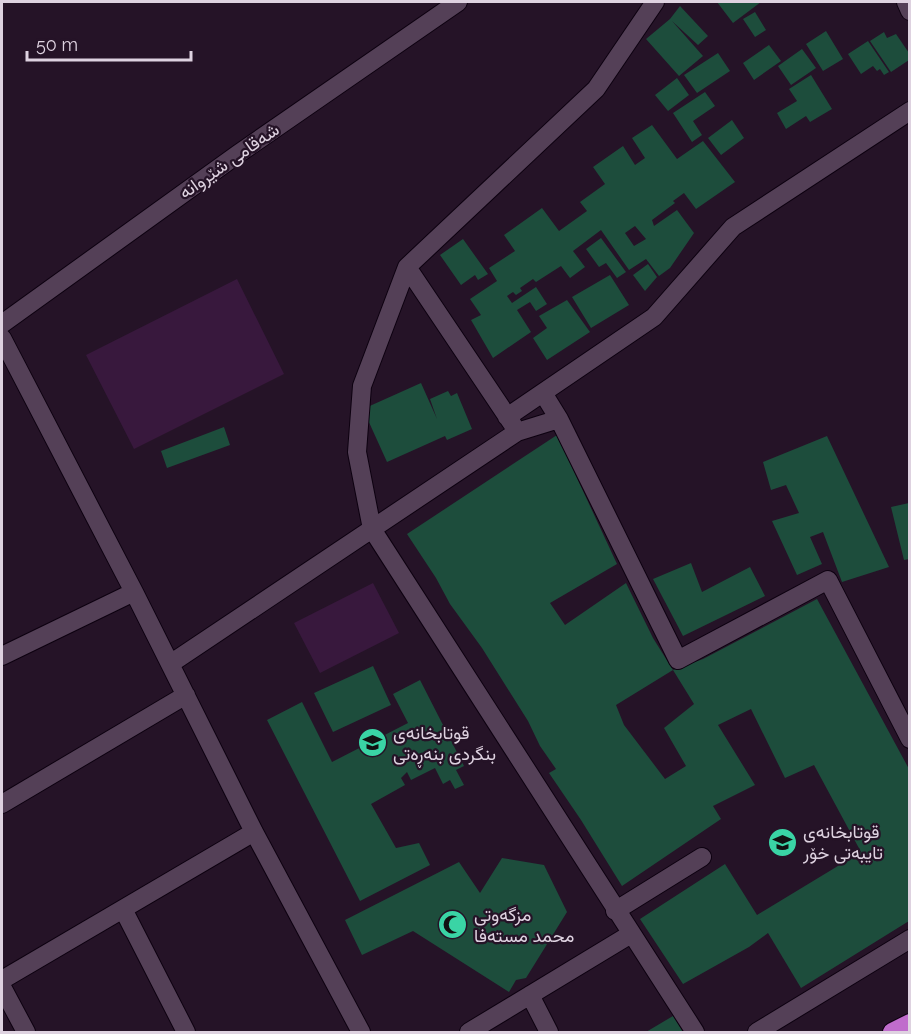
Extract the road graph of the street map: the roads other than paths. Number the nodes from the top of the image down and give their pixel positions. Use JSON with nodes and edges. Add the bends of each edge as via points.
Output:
{"nodes":[{"id":1,"x":458,"y":2,"type":"edge"},
{"id":2,"x":655,"y":2,"type":"edge"},
{"id":3,"x":906,"y":2,"type":"edge"},
{"id":4,"x":909,"y":11,"type":"edge"},
{"id":5,"x":909,"y":111,"type":"edge"},
{"id":6,"x":407,"y":267,"type":"junction"},
{"id":7,"x":2,"y":324,"type":"edge"},
{"id":8,"x":2,"y":338,"type":"edge"},
{"id":9,"x":543,"y":393,"type":"junction"},
{"id":10,"x":559,"y":419,"type":"junction"},
{"id":11,"x":512,"y":424,"type":"junction"},
{"id":12,"x":372,"y":529,"type":"junction"},
{"id":13,"x":134,"y":592,"type":"junction"},
{"id":14,"x":2,"y":656,"type":"edge"},
{"id":15,"x":170,"y":664,"type":"junction"},
{"id":16,"x":186,"y":695,"type":"junction"},
{"id":17,"x":909,"y":739,"type":"edge"},
{"id":18,"x":2,"y":804,"type":"edge"},
{"id":19,"x":254,"y":832,"type":"junction"},
{"id":20,"x":702,"y":857,"type":"dead end"},
{"id":21,"x":123,"y":909,"type":"junction"},
{"id":22,"x":615,"y":912,"type":"junction"},
{"id":23,"x":631,"y":934,"type":"junction"},
{"id":24,"x":909,"y":939,"type":"edge"},
{"id":25,"x":2,"y":980,"type":"edge"},
{"id":26,"x":2,"y":987,"type":"edge"},
{"id":27,"x":530,"y":995,"type":"junction"},
{"id":28,"x":909,"y":1023,"type":"edge"},
{"id":29,"x":26,"y":1032,"type":"edge"},
{"id":30,"x":186,"y":1032,"type":"edge"},
{"id":31,"x":361,"y":1032,"type":"edge"},
{"id":32,"x":469,"y":1032,"type":"edge"},
{"id":33,"x":549,"y":1032,"type":"edge"},
{"id":34,"x":694,"y":1032,"type":"edge"},
{"id":35,"x":757,"y":1032,"type":"edge"},
{"id":36,"x":892,"y":1032,"type":"edge"}],
"edges":[{"from":1,"to":7,"type":"street","name":"شەقامی شێروانە"},
{"from":2,"to":6,"type":"street","via":[[596,89]]},
{"from":3,"to":4,"type":"street"},
{"from":5,"to":9,"type":"street","via":[[733,227],[654,317]]},
{"from":6,"to":11,"type":"street"},
{"from":6,"to":12,"type":"street","via":[[362,386],[357,452]]},
{"from":8,"to":13,"type":"street"},
{"from":9,"to":10,"type":"street"},
{"from":9,"to":11,"type":"street"},
{"from":10,"to":11,"type":"street"},
{"from":10,"to":17,"type":"street","via":[[678,660],[828,580]]},
{"from":11,"to":12,"type":"street"},
{"from":12,"to":15,"type":"street"},
{"from":12,"to":22,"type":"street"},
{"from":13,"to":14,"type":"street"},
{"from":13,"to":15,"type":"street"},
{"from":15,"to":16,"type":"street"},
{"from":16,"to":18,"type":"street"},
{"from":16,"to":19,"type":"street"},
{"from":19,"to":21,"type":"street"},
{"from":19,"to":31,"type":"street"},
{"from":20,"to":22,"type":"street"},
{"from":21,"to":25,"type":"street"},
{"from":21,"to":30,"type":"street"},
{"from":22,"to":23,"type":"street"},
{"from":23,"to":27,"type":"street"},
{"from":23,"to":34,"type":"street"},
{"from":24,"to":35,"type":"street"},
{"from":26,"to":29,"type":"street"},
{"from":27,"to":32,"type":"street"},
{"from":27,"to":33,"type":"street"},
{"from":28,"to":36,"type":"highway"}]}
